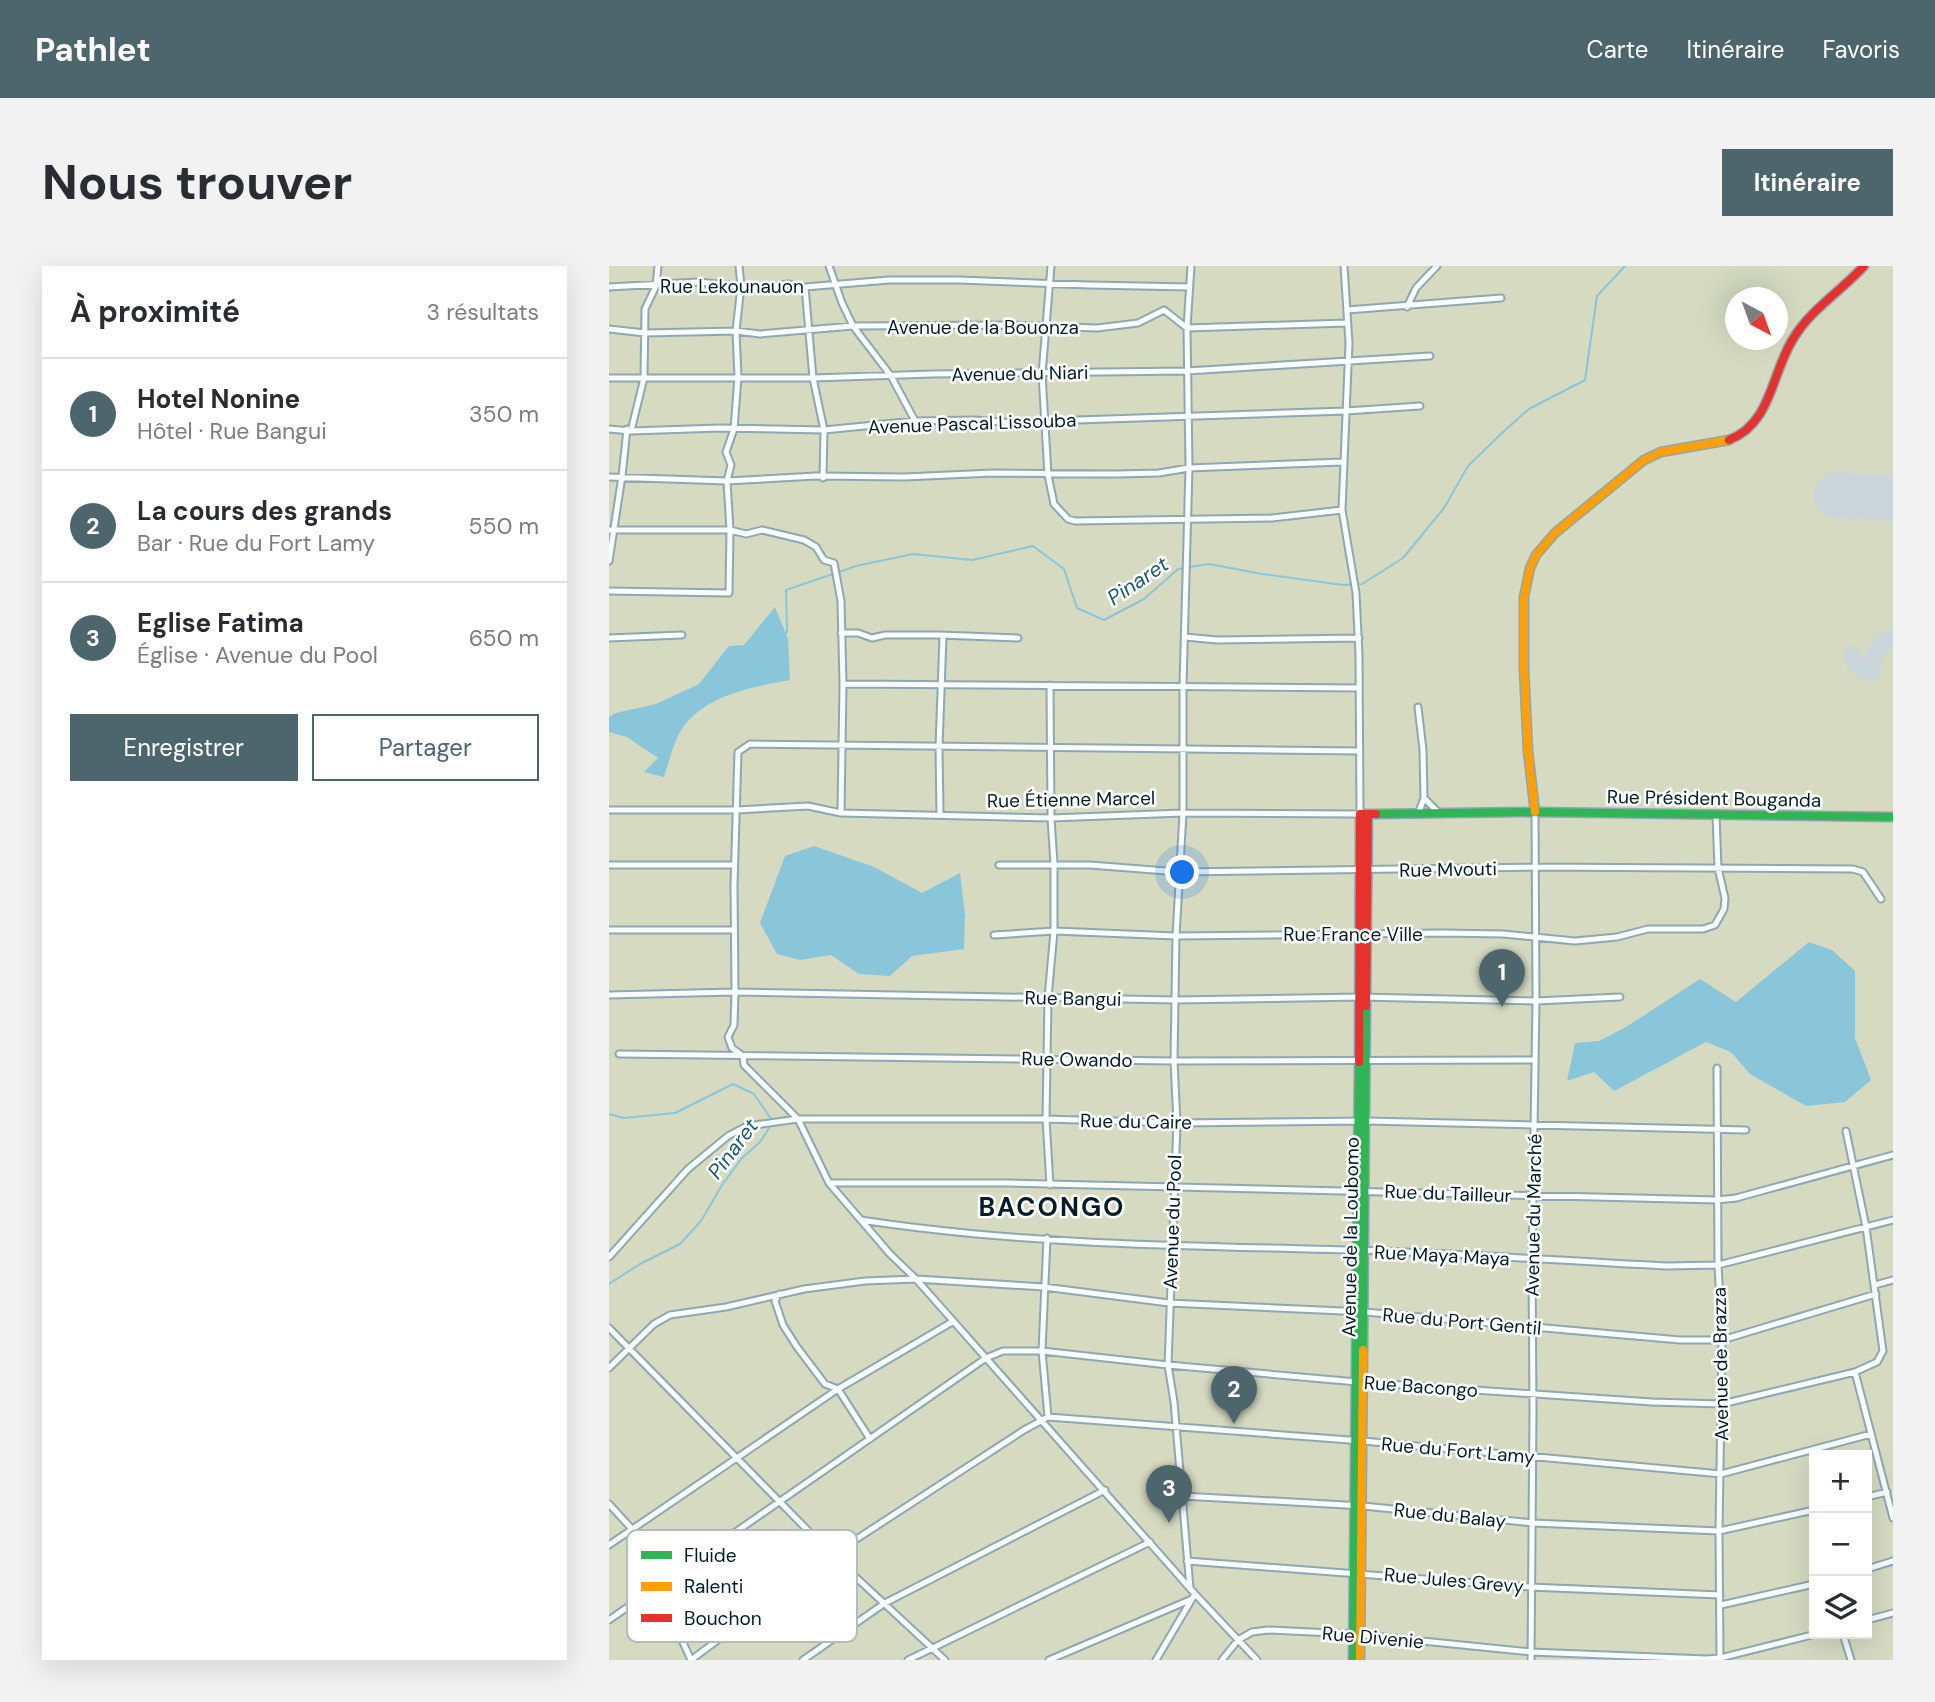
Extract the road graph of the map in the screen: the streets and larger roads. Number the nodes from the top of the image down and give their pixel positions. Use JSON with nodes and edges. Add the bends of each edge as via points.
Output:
{"nodes":[{"id":1,"x":657,"y":266,"type":"edge"},
{"id":2,"x":739,"y":266,"type":"edge"},
{"id":3,"x":829,"y":266,"type":"edge"},
{"id":4,"x":1051,"y":266,"type":"edge"},
{"id":5,"x":1191,"y":266,"type":"edge"},
{"id":6,"x":1344,"y":266,"type":"edge"},
{"id":7,"x":1437,"y":266,"type":"edge"},
{"id":8,"x":1864,"y":266,"type":"edge"},
{"id":9,"x":1050,"y":282,"type":"junction"},
{"id":10,"x":835,"y":284,"type":"junction"},
{"id":11,"x":656,"y":286,"type":"junction"},
{"id":12,"x":741,"y":286,"type":"junction"},
{"id":13,"x":609,"y":287,"type":"edge"},
{"id":14,"x":805,"y":287,"type":"junction"},
{"id":15,"x":1190,"y":287,"type":"junction"},
{"id":16,"x":1501,"y":298,"type":"dead end"},
{"id":17,"x":1406,"y":307,"type":"junction"},
{"id":18,"x":1347,"y":310,"type":"junction"},
{"id":19,"x":1347,"y":323,"type":"junction"},
{"id":20,"x":853,"y":326,"type":"junction"},
{"id":21,"x":1046,"y":327,"type":"junction"},
{"id":22,"x":1187,"y":328,"type":"junction"},
{"id":23,"x":609,"y":329,"type":"edge"},
{"id":24,"x":809,"y":330,"type":"junction"},
{"id":25,"x":736,"y":331,"type":"junction"},
{"id":26,"x":645,"y":333,"type":"junction"},
{"id":27,"x":1430,"y":356,"type":"dead end"},
{"id":28,"x":1349,"y":362,"type":"junction"},
{"id":29,"x":1187,"y":370,"type":"junction"},
{"id":30,"x":1042,"y":374,"type":"junction"},
{"id":31,"x":891,"y":376,"type":"junction"},
{"id":32,"x":738,"y":377,"type":"junction"},
{"id":33,"x":609,"y":378,"type":"edge"},
{"id":34,"x":813,"y":378,"type":"junction"},
{"id":35,"x":644,"y":379,"type":"junction"},
{"id":36,"x":1420,"y":406,"type":"dead end"},
{"id":37,"x":1346,"y":411,"type":"junction"},
{"id":38,"x":1187,"y":417,"type":"junction"},
{"id":39,"x":915,"y":421,"type":"junction"},
{"id":40,"x":1044,"y":425,"type":"junction"},
{"id":41,"x":609,"y":429,"type":"edge"},
{"id":42,"x":734,"y":429,"type":"junction"},
{"id":43,"x":824,"y":429,"type":"junction"},
{"id":44,"x":629,"y":430,"type":"junction"},
{"id":45,"x":1342,"y":462,"type":"junction"},
{"id":46,"x":1189,"y":468,"type":"junction"},
{"id":47,"x":1048,"y":475,"type":"junction"},
{"id":48,"x":622,"y":476,"type":"junction"},
{"id":49,"x":609,"y":477,"type":"edge"},
{"id":50,"x":823,"y":478,"type":"junction"},
{"id":51,"x":727,"y":481,"type":"junction"},
{"id":52,"x":1342,"y":510,"type":"junction"},
{"id":53,"x":1188,"y":519,"type":"junction"},
{"id":54,"x":611,"y":530,"type":"edge"},
{"id":55,"x":730,"y":530,"type":"junction"},
{"id":56,"x":609,"y":562,"type":"edge"},
{"id":57,"x":609,"y":591,"type":"edge"},
{"id":58,"x":841,"y":633,"type":"junction"},
{"id":59,"x":682,"y":635,"type":"dead end"},
{"id":60,"x":943,"y":636,"type":"junction"},
{"id":61,"x":1185,"y":637,"type":"junction"},
{"id":62,"x":609,"y":638,"type":"edge"},
{"id":63,"x":1359,"y":638,"type":"junction"},
{"id":64,"x":1018,"y":639,"type":"dead end"},
{"id":65,"x":843,"y":684,"type":"junction"},
{"id":66,"x":942,"y":685,"type":"junction"},
{"id":67,"x":1050,"y":685,"type":"junction"},
{"id":68,"x":1183,"y":685,"type":"junction"},
{"id":69,"x":1359,"y":688,"type":"junction"},
{"id":70,"x":1419,"y":707,"type":"dead end"},
{"id":71,"x":841,"y":745,"type":"junction"},
{"id":72,"x":939,"y":747,"type":"junction"},
{"id":73,"x":1051,"y":748,"type":"junction"},
{"id":74,"x":1185,"y":749,"type":"junction"},
{"id":75,"x":1359,"y":751,"type":"junction"},
{"id":76,"x":1424,"y":798,"type":"junction"},
{"id":77,"x":609,"y":810,"type":"edge"},
{"id":78,"x":737,"y":810,"type":"junction"},
{"id":79,"x":1535,"y":812,"type":"junction"},
{"id":80,"x":841,"y":813,"type":"junction"},
{"id":81,"x":1183,"y":813,"type":"junction"},
{"id":82,"x":940,"y":814,"type":"junction"},
{"id":83,"x":1364,"y":814,"type":"junction"},
{"id":84,"x":1417,"y":814,"type":"junction"},
{"id":85,"x":1440,"y":814,"type":"junction"},
{"id":86,"x":1716,"y":815,"type":"junction"},
{"id":87,"x":1893,"y":817,"type":"edge"},
{"id":88,"x":1051,"y":818,"type":"junction"},
{"id":89,"x":1054,"y":864,"type":"junction"},
{"id":90,"x":609,"y":865,"type":"edge"},
{"id":91,"x":734,"y":865,"type":"junction"},
{"id":92,"x":999,"y":865,"type":"dead end"},
{"id":93,"x":1536,"y":867,"type":"junction"},
{"id":94,"x":1718,"y":868,"type":"junction"},
{"id":95,"x":1364,"y":870,"type":"junction"},
{"id":96,"x":1179,"y":872,"type":"junction"},
{"id":97,"x":1881,"y":900,"type":"dead end"},
{"id":98,"x":609,"y":930,"type":"edge"},
{"id":99,"x":734,"y":930,"type":"junction"},
{"id":100,"x":1054,"y":931,"type":"junction"},
{"id":101,"x":1365,"y":933,"type":"junction"},
{"id":102,"x":994,"y":935,"type":"dead end"},
{"id":103,"x":1176,"y":936,"type":"junction"},
{"id":104,"x":1536,"y":937,"type":"junction"},
{"id":105,"x":735,"y":992,"type":"junction"},
{"id":106,"x":609,"y":995,"type":"edge"},
{"id":107,"x":1364,"y":997,"type":"junction"},
{"id":108,"x":1621,"y":997,"type":"dead end"},
{"id":109,"x":1048,"y":998,"type":"junction"},
{"id":110,"x":1176,"y":1000,"type":"junction"},
{"id":111,"x":1536,"y":1001,"type":"junction"},
{"id":112,"x":619,"y":1054,"type":"dead end"},
{"id":113,"x":743,"y":1056,"type":"junction"},
{"id":114,"x":1047,"y":1058,"type":"junction"},
{"id":115,"x":1363,"y":1059,"type":"junction"},
{"id":116,"x":1174,"y":1060,"type":"junction"},
{"id":117,"x":1535,"y":1060,"type":"junction"},
{"id":118,"x":1717,"y":1068,"type":"dead end"},
{"id":119,"x":798,"y":1119,"type":"junction"},
{"id":120,"x":1046,"y":1119,"type":"junction"},
{"id":121,"x":1363,"y":1121,"type":"junction"},
{"id":122,"x":1177,"y":1123,"type":"junction"},
{"id":123,"x":1534,"y":1126,"type":"junction"},
{"id":124,"x":1717,"y":1130,"type":"junction"},
{"id":125,"x":1746,"y":1130,"type":"dead end"},
{"id":126,"x":1846,"y":1131,"type":"dead end"},
{"id":127,"x":1893,"y":1156,"type":"edge"},
{"id":128,"x":1855,"y":1165,"type":"junction"},
{"id":129,"x":829,"y":1182,"type":"junction"},
{"id":130,"x":1050,"y":1185,"type":"junction"},
{"id":131,"x":1174,"y":1188,"type":"junction"},
{"id":132,"x":1362,"y":1191,"type":"junction"},
{"id":133,"x":1533,"y":1196,"type":"junction"},
{"id":134,"x":1717,"y":1200,"type":"junction"},
{"id":135,"x":861,"y":1220,"type":"junction"},
{"id":136,"x":1893,"y":1220,"type":"edge"},
{"id":137,"x":1866,"y":1227,"type":"junction"},
{"id":138,"x":1047,"y":1238,"type":"junction"},
{"id":139,"x":1171,"y":1246,"type":"junction"},
{"id":140,"x":1361,"y":1251,"type":"junction"},
{"id":141,"x":609,"y":1256,"type":"edge"},
{"id":142,"x":1532,"y":1260,"type":"junction"},
{"id":143,"x":1719,"y":1265,"type":"junction"},
{"id":144,"x":916,"y":1279,"type":"junction"},
{"id":145,"x":1893,"y":1280,"type":"edge"},
{"id":146,"x":1875,"y":1284,"type":"junction"},
{"id":147,"x":1044,"y":1287,"type":"junction"},
{"id":148,"x":779,"y":1294,"type":"junction"},
{"id":149,"x":1876,"y":1294,"type":"junction"},
{"id":150,"x":1169,"y":1303,"type":"junction"},
{"id":151,"x":1361,"y":1312,"type":"junction"},
{"id":152,"x":952,"y":1322,"type":"junction"},
{"id":153,"x":1532,"y":1327,"type":"junction"},
{"id":154,"x":609,"y":1328,"type":"edge"},
{"id":155,"x":1722,"y":1340,"type":"junction"},
{"id":156,"x":629,"y":1349,"type":"junction"},
{"id":157,"x":1042,"y":1351,"type":"junction"},
{"id":158,"x":986,"y":1358,"type":"junction"},
{"id":159,"x":1168,"y":1365,"type":"junction"},
{"id":160,"x":609,"y":1368,"type":"edge"},
{"id":161,"x":1855,"y":1371,"type":"junction"},
{"id":162,"x":1361,"y":1382,"type":"junction"},
{"id":163,"x":838,"y":1389,"type":"junction"},
{"id":164,"x":1534,"y":1394,"type":"junction"},
{"id":165,"x":1722,"y":1404,"type":"junction"},
{"id":166,"x":1048,"y":1417,"type":"junction"},
{"id":167,"x":1041,"y":1420,"type":"junction"},
{"id":168,"x":1175,"y":1426,"type":"junction"},
{"id":169,"x":1871,"y":1434,"type":"junction"},
{"id":170,"x":870,"y":1438,"type":"junction"},
{"id":171,"x":1359,"y":1441,"type":"junction"},
{"id":172,"x":1532,"y":1457,"type":"junction"},
{"id":173,"x":735,"y":1458,"type":"junction"},
{"id":174,"x":1721,"y":1474,"type":"junction"},
{"id":175,"x":1105,"y":1490,"type":"junction"},
{"id":176,"x":1887,"y":1492,"type":"junction"},
{"id":177,"x":1182,"y":1496,"type":"junction"},
{"id":178,"x":1872,"y":1496,"type":"edge"},
{"id":179,"x":780,"y":1503,"type":"junction"},
{"id":180,"x":609,"y":1504,"type":"edge"},
{"id":181,"x":1359,"y":1506,"type":"junction"},
{"id":182,"x":1809,"y":1511,"type":"edge"},
{"id":183,"x":1893,"y":1518,"type":"edge"},
{"id":184,"x":1533,"y":1523,"type":"junction"},
{"id":185,"x":632,"y":1529,"type":"joint"},
{"id":186,"x":740,"y":1530,"type":"edge"},
{"id":187,"x":807,"y":1530,"type":"edge"},
{"id":188,"x":1719,"y":1531,"type":"junction"},
{"id":189,"x":627,"y":1532,"type":"edge"},
{"id":190,"x":857,"y":1539,"type":"edge"},
{"id":191,"x":1150,"y":1542,"type":"junction"},
{"id":192,"x":609,"y":1545,"type":"edge"},
{"id":193,"x":1187,"y":1561,"type":"junction"},
{"id":194,"x":1893,"y":1561,"type":"edge"},
{"id":195,"x":1872,"y":1567,"type":"edge"},
{"id":196,"x":1358,"y":1572,"type":"junction"},
{"id":197,"x":857,"y":1578,"type":"edge"},
{"id":198,"x":1809,"y":1585,"type":"edge"},
{"id":199,"x":1530,"y":1587,"type":"junction"},
{"id":200,"x":1190,"y":1588,"type":"junction"},
{"id":201,"x":1720,"y":1595,"type":"junction"},
{"id":202,"x":1193,"y":1596,"type":"junction"},
{"id":203,"x":885,"y":1603,"type":"junction"},
{"id":204,"x":1721,"y":1605,"type":"junction"},
{"id":205,"x":627,"y":1607,"type":"edge"},
{"id":206,"x":1893,"y":1613,"type":"edge"},
{"id":207,"x":1872,"y":1619,"type":"edge"},
{"id":208,"x":609,"y":1620,"type":"edge"},
{"id":209,"x":857,"y":1622,"type":"edge"},
{"id":210,"x":1357,"y":1635,"type":"junction"},
{"id":211,"x":1809,"y":1636,"type":"edge"},
{"id":212,"x":1844,"y":1639,"type":"edge"},
{"id":213,"x":1238,"y":1640,"type":"junction"},
{"id":214,"x":683,"y":1642,"type":"edge"},
{"id":215,"x":715,"y":1642,"type":"edge"},
{"id":216,"x":829,"y":1642,"type":"edge"},
{"id":217,"x":933,"y":1647,"type":"junction"},
{"id":218,"x":1531,"y":1652,"type":"junction"},
{"id":219,"x":1720,"y":1659,"type":"edge"},
{"id":220,"x":691,"y":1660,"type":"edge"},
{"id":221,"x":803,"y":1660,"type":"edge"},
{"id":222,"x":908,"y":1660,"type":"edge"},
{"id":223,"x":945,"y":1660,"type":"edge"},
{"id":224,"x":1049,"y":1660,"type":"edge"},
{"id":225,"x":1156,"y":1660,"type":"edge"},
{"id":226,"x":1222,"y":1660,"type":"edge"},
{"id":227,"x":1257,"y":1660,"type":"edge"},
{"id":228,"x":1353,"y":1660,"type":"edge"},
{"id":229,"x":1361,"y":1660,"type":"edge"},
{"id":230,"x":1531,"y":1660,"type":"edge"},
{"id":231,"x":1850,"y":1660,"type":"edge"}],
"edges":[{"from":1,"to":11,"type":"street"},
{"from":2,"to":12,"type":"street"},
{"from":3,"to":10,"type":"street"},
{"from":4,"to":9,"type":"street"},
{"from":5,"to":15,"type":"street","name":"Avenue du Pool"},
{"from":6,"to":18,"type":"street"},
{"from":7,"to":17,"type":"street"},
{"from":8,"to":79,"type":"street","via":[[1793,338],[1751,428],[1728,441],[1673,448],[1646,458],[1560,529],[1534,559],[1527,579],[1524,639],[1528,766]]},
{"from":9,"to":10,"type":"street","name":"Rue Lekounauon","via":[[959,279]]},
{"from":9,"to":15,"type":"street","name":"Rue Lekounauon"},
{"from":9,"to":21,"type":"street"},
{"from":10,"to":14,"type":"street","name":"Rue Lekounauon"},
{"from":10,"to":20,"type":"street"},
{"from":11,"to":12,"type":"street","name":"Rue Lekounauon","via":[[698,282]]},
{"from":11,"to":13,"type":"street","name":"Rue Lekounauon"},
{"from":11,"to":26,"type":"street","via":[[645,309]]},
{"from":12,"to":14,"type":"street","name":"Rue Lekounauon"},
{"from":12,"to":25,"type":"street"},
{"from":14,"to":24,"type":"street"},
{"from":15,"to":22,"type":"street","name":"Avenue du Pool"},
{"from":16,"to":17,"type":"street"},
{"from":17,"to":18,"type":"street"},
{"from":18,"to":19,"type":"street"},
{"from":19,"to":22,"type":"street"},
{"from":19,"to":28,"type":"street"},
{"from":20,"to":21,"type":"street","name":"Avenue de la Bouonza"},
{"from":20,"to":24,"type":"street","name":"Avenue de la Bouonza"},
{"from":20,"to":31,"type":"street"},
{"from":21,"to":22,"type":"street","name":"Avenue de la Bouonza","via":[[1138,323],[1164,310]]},
{"from":21,"to":30,"type":"street"},
{"from":22,"to":29,"type":"street","name":"Avenue du Pool"},
{"from":23,"to":26,"type":"street","name":"Avenue de la Bouonza"},
{"from":24,"to":25,"type":"street","name":"Avenue de la Bouonza"},
{"from":24,"to":34,"type":"street"},
{"from":25,"to":26,"type":"street","name":"Avenue de la Bouonza"},
{"from":25,"to":32,"type":"street"},
{"from":26,"to":35,"type":"street"},
{"from":27,"to":28,"type":"street","name":"Avenue du Niari"},
{"from":28,"to":29,"type":"street","name":"Avenue du Niari"},
{"from":28,"to":37,"type":"street"},
{"from":29,"to":30,"type":"street","name":"Avenue du Niari"},
{"from":29,"to":38,"type":"street","name":"Avenue du Pool"},
{"from":30,"to":31,"type":"street","name":"Avenue du Niari"},
{"from":30,"to":40,"type":"street"},
{"from":31,"to":34,"type":"street","name":"Avenue du Niari"},
{"from":31,"to":39,"type":"street"},
{"from":32,"to":34,"type":"street","name":"Avenue du Niari"},
{"from":32,"to":35,"type":"street","name":"Avenue du Niari"},
{"from":32,"to":42,"type":"street"},
{"from":33,"to":35,"type":"street","name":"Avenue du Niari"},
{"from":34,"to":43,"type":"street"},
{"from":35,"to":44,"type":"street"},
{"from":36,"to":37,"type":"street","name":"Avenue Pascal Lissouba"},
{"from":37,"to":38,"type":"street","name":"Avenue Pascal Lissouba"},
{"from":37,"to":45,"type":"street"},
{"from":38,"to":40,"type":"street","name":"Avenue Pascal Lissouba"},
{"from":38,"to":46,"type":"street","name":"Avenue du Pool"},
{"from":39,"to":40,"type":"street","name":"Avenue Pascal Lissouba"},
{"from":39,"to":43,"type":"street","name":"Avenue Pascal Lissouba"},
{"from":40,"to":47,"type":"street"},
{"from":41,"to":44,"type":"street","name":"Avenue Pascal Lissouba"},
{"from":42,"to":43,"type":"street","name":"Avenue Pascal Lissouba"},
{"from":42,"to":44,"type":"street","name":"Avenue Pascal Lissouba"},
{"from":42,"to":51,"type":"street","via":[[726,452],[731,465]]},
{"from":43,"to":50,"type":"street"},
{"from":44,"to":48,"type":"street"},
{"from":45,"to":46,"type":"street"},
{"from":45,"to":52,"type":"street"},
{"from":46,"to":47,"type":"street","via":[[1159,473]]},
{"from":46,"to":53,"type":"street","name":"Avenue du Pool"},
{"from":47,"to":50,"type":"street"},
{"from":47,"to":53,"type":"street","via":[[1054,504],[1068,519]]},
{"from":48,"to":49,"type":"street"},
{"from":48,"to":51,"type":"street"},
{"from":48,"to":54,"type":"street"},
{"from":50,"to":51,"type":"street"},
{"from":51,"to":55,"type":"street"},
{"from":52,"to":53,"type":"street","via":[[1272,518]]},
{"from":52,"to":63,"type":"street"},
{"from":53,"to":61,"type":"street","name":"Avenue du Pool"},
{"from":54,"to":55,"type":"street"},
{"from":54,"to":56,"type":"street"},
{"from":55,"to":57,"type":"street","via":[[729,593]]},
{"from":55,"to":58,"type":"street","via":[[746,534],[762,530],[804,540],[816,547],[824,560],[834,563]]},
{"from":58,"to":60,"type":"street","via":[[872,638]]},
{"from":58,"to":65,"type":"street"},
{"from":59,"to":62,"type":"street"},
{"from":60,"to":64,"type":"street"},
{"from":60,"to":66,"type":"street"},
{"from":61,"to":63,"type":"street"},
{"from":61,"to":68,"type":"street","name":"Avenue du Pool"},
{"from":63,"to":69,"type":"street"},
{"from":65,"to":66,"type":"street"},
{"from":65,"to":71,"type":"street"},
{"from":66,"to":67,"type":"street"},
{"from":66,"to":72,"type":"street"},
{"from":67,"to":68,"type":"street"},
{"from":67,"to":73,"type":"street"},
{"from":68,"to":69,"type":"street"},
{"from":68,"to":74,"type":"street","name":"Avenue du Pool"},
{"from":69,"to":75,"type":"street"},
{"from":70,"to":76,"type":"street"},
{"from":71,"to":72,"type":"street"},
{"from":71,"to":78,"type":"street","via":[[743,747],[738,752]]},
{"from":71,"to":80,"type":"street"},
{"from":72,"to":73,"type":"street"},
{"from":72,"to":82,"type":"street"},
{"from":73,"to":74,"type":"street"},
{"from":73,"to":88,"type":"street"},
{"from":74,"to":75,"type":"street"},
{"from":74,"to":81,"type":"street","name":"Avenue du Pool"},
{"from":75,"to":83,"type":"street","via":[[1359,799]]},
{"from":76,"to":84,"type":"street"},
{"from":76,"to":85,"type":"street"},
{"from":77,"to":78,"type":"street","name":"Rue Étienne Marcel"},
{"from":78,"to":80,"type":"street","name":"Rue Étienne Marcel","via":[[808,806]]},
{"from":78,"to":91,"type":"street"},
{"from":79,"to":85,"type":"street","name":"Rue Étienne Marcel"},
{"from":79,"to":86,"type":"street","name":"Rue Président Bouganda"},
{"from":79,"to":93,"type":"street","name":"Avenue du Marché"},
{"from":80,"to":82,"type":"street","name":"Rue Étienne Marcel"},
{"from":81,"to":83,"type":"street","name":"Rue Étienne Marcel"},
{"from":81,"to":88,"type":"street","name":"Rue Étienne Marcel"},
{"from":81,"to":96,"type":"street","name":"Avenue du Pool"},
{"from":82,"to":88,"type":"street","name":"Rue Étienne Marcel"},
{"from":83,"to":84,"type":"street","name":"Rue Étienne Marcel"},
{"from":83,"to":95,"type":"street","name":"Avenue de la Loubomo"},
{"from":84,"to":85,"type":"street","name":"Rue Étienne Marcel"},
{"from":86,"to":87,"type":"street","name":"Rue Président Bouganda"},
{"from":86,"to":94,"type":"street"},
{"from":88,"to":89,"type":"street"},
{"from":89,"to":92,"type":"street","name":"Rue Mvouti"},
{"from":89,"to":96,"type":"street","name":"Rue Mvouti"},
{"from":89,"to":100,"type":"street"},
{"from":90,"to":91,"type":"street"},
{"from":91,"to":99,"type":"street"},
{"from":93,"to":94,"type":"street","name":"Rue Mvouti"},
{"from":93,"to":95,"type":"street","name":"Rue Mvouti"},
{"from":93,"to":104,"type":"street","name":"Avenue du Marché"},
{"from":94,"to":97,"type":"street","name":"Rue Mvouti","via":[[1858,869]]},
{"from":94,"to":104,"type":"street","name":"Rue France Ville","via":[[1724,909],[1710,928],[1648,929],[1575,941]]},
{"from":95,"to":96,"type":"street","name":"Rue Mvouti"},
{"from":95,"to":101,"type":"street","name":"Avenue de la Loubomo"},
{"from":96,"to":103,"type":"street","name":"Avenue du Pool"},
{"from":98,"to":99,"type":"street"},
{"from":99,"to":105,"type":"street"},
{"from":100,"to":102,"type":"street","name":"Rue France Ville"},
{"from":100,"to":103,"type":"street","name":"Rue France Ville"},
{"from":100,"to":109,"type":"street"},
{"from":101,"to":103,"type":"street","name":"Rue France Ville"},
{"from":101,"to":104,"type":"street","name":"Rue France Ville"},
{"from":101,"to":107,"type":"street","name":"Avenue de la Loubomo"},
{"from":103,"to":110,"type":"street","name":"Avenue du Pool"},
{"from":104,"to":111,"type":"street","name":"Avenue du Marché"},
{"from":105,"to":106,"type":"street","name":"Rue Bangui"},
{"from":105,"to":109,"type":"street","name":"Rue Bangui"},
{"from":105,"to":113,"type":"street","via":[[734,1025],[728,1037],[732,1048]]},
{"from":107,"to":110,"type":"street","name":"Rue Bangui"},
{"from":107,"to":111,"type":"street","name":"Rue Bangui"},
{"from":107,"to":115,"type":"street","name":"Avenue de la Loubomo"},
{"from":108,"to":111,"type":"street","name":"Rue Bangui"},
{"from":109,"to":110,"type":"street","name":"Rue Bangui"},
{"from":109,"to":114,"type":"street"},
{"from":110,"to":116,"type":"street","name":"Avenue du Pool"},
{"from":111,"to":117,"type":"street","name":"Avenue du Marché"},
{"from":112,"to":113,"type":"street","name":"Rue Owando"},
{"from":113,"to":114,"type":"street","name":"Rue Owando"},
{"from":113,"to":119,"type":"street","via":[[744,1065]]},
{"from":114,"to":116,"type":"street","name":"Rue Owando"},
{"from":114,"to":120,"type":"street"},
{"from":115,"to":116,"type":"street","name":"Rue Owando"},
{"from":115,"to":117,"type":"street","name":"Rue Owando"},
{"from":115,"to":121,"type":"street","name":"Avenue de la Loubomo"},
{"from":116,"to":122,"type":"street","name":"Avenue du Pool"},
{"from":117,"to":123,"type":"street","name":"Avenue du Marché"},
{"from":118,"to":124,"type":"street","name":"Avenue de Brazza"},
{"from":119,"to":120,"type":"street","name":"Rue du Caire"},
{"from":119,"to":129,"type":"street"},
{"from":119,"to":141,"type":"street","name":"Rue du Caire","via":[[747,1126],[728,1136],[688,1169]]},
{"from":120,"to":122,"type":"street","name":"Rue du Caire"},
{"from":120,"to":130,"type":"street"},
{"from":121,"to":122,"type":"street","name":"Rue du Caire"},
{"from":121,"to":123,"type":"street","name":"Rue du Caire"},
{"from":121,"to":132,"type":"street","name":"Avenue de la Loubomo"},
{"from":122,"to":131,"type":"street","name":"Avenue du Pool"},
{"from":123,"to":124,"type":"street","name":"Rue du Caire"},
{"from":123,"to":133,"type":"street","name":"Avenue du Marché"},
{"from":124,"to":125,"type":"street","name":"Rue du Caire"},
{"from":124,"to":134,"type":"street","name":"Avenue de Brazza"},
{"from":126,"to":128,"type":"street"},
{"from":127,"to":128,"type":"street","name":"Rue du Tailleur"},
{"from":128,"to":134,"type":"street","name":"Rue du Tailleur"},
{"from":128,"to":137,"type":"street"},
{"from":129,"to":130,"type":"street","name":"Rue du Tailleur"},
{"from":129,"to":135,"type":"street"},
{"from":130,"to":131,"type":"street","name":"Rue du Tailleur"},
{"from":131,"to":132,"type":"street","name":"Rue du Tailleur"},
{"from":131,"to":139,"type":"street","name":"Avenue du Pool"},
{"from":132,"to":133,"type":"street","name":"Rue du Tailleur"},
{"from":132,"to":140,"type":"street","name":"Avenue de la Loubomo"},
{"from":133,"to":134,"type":"street","name":"Rue du Tailleur"},
{"from":133,"to":142,"type":"street","name":"Avenue du Marché"},
{"from":134,"to":143,"type":"street","name":"Avenue de Brazza"},
{"from":135,"to":138,"type":"street","name":"Rue Maya Maya"},
{"from":135,"to":144,"type":"street"},
{"from":136,"to":137,"type":"street","name":"Rue Maya Maya"},
{"from":137,"to":143,"type":"street","name":"Rue Maya Maya"},
{"from":137,"to":146,"type":"street"},
{"from":138,"to":139,"type":"street","name":"Rue Maya Maya"},
{"from":138,"to":147,"type":"street"},
{"from":139,"to":140,"type":"street","name":"Rue Maya Maya"},
{"from":139,"to":150,"type":"street","name":"Avenue du Pool"},
{"from":140,"to":142,"type":"street","name":"Rue Maya Maya"},
{"from":140,"to":151,"type":"street","name":"Avenue de la Loubomo"},
{"from":142,"to":143,"type":"street","name":"Rue Maya Maya"},
{"from":142,"to":153,"type":"street","name":"Avenue du Marché"},
{"from":143,"to":155,"type":"street","name":"Avenue de Brazza"},
{"from":144,"to":147,"type":"street","name":"Rue du Port Gentil"},
{"from":144,"to":148,"type":"street","name":"Rue du Port Gentil","via":[[832,1284]]},
{"from":144,"to":152,"type":"street"},
{"from":145,"to":146,"type":"street"},
{"from":146,"to":149,"type":"street"},
{"from":147,"to":150,"type":"street","name":"Rue du Port Gentil"},
{"from":147,"to":157,"type":"street"},
{"from":148,"to":156,"type":"street","name":"Rue du Port Gentil","via":[[670,1314]]},
{"from":148,"to":163,"type":"street","via":[[775,1301],[783,1325],[825,1384]]},
{"from":149,"to":155,"type":"street","name":"Rue du Port Gentil"},
{"from":149,"to":161,"type":"street","name":"Rue Bacongo","via":[[1882,1356]]},
{"from":150,"to":151,"type":"street","name":"Rue du Port Gentil"},
{"from":150,"to":159,"type":"street","name":"Avenue du Pool"},
{"from":151,"to":153,"type":"street","name":"Rue du Port Gentil"},
{"from":151,"to":162,"type":"street","name":"Avenue de la Loubomo"},
{"from":152,"to":158,"type":"street"},
{"from":152,"to":163,"type":"street"},
{"from":153,"to":155,"type":"street","name":"Rue du Port Gentil"},
{"from":153,"to":164,"type":"street","name":"Avenue du Marché"},
{"from":154,"to":156,"type":"street"},
{"from":155,"to":165,"type":"street","name":"Avenue de Brazza"},
{"from":156,"to":160,"type":"street","name":"Rue du Port Gentil"},
{"from":156,"to":173,"type":"street"},
{"from":157,"to":158,"type":"street","name":"Rue Bacongo","via":[[1003,1351]]},
{"from":157,"to":159,"type":"street","name":"Rue Bacongo"},
{"from":157,"to":166,"type":"street"},
{"from":158,"to":167,"type":"street"},
{"from":158,"to":170,"type":"street"},
{"from":159,"to":162,"type":"street","name":"Rue Bacongo"},
{"from":159,"to":168,"type":"street","name":"Avenue du Pool"},
{"from":161,"to":165,"type":"street","name":"Rue Bacongo"},
{"from":161,"to":169,"type":"street"},
{"from":162,"to":164,"type":"street","name":"Rue Bacongo"},
{"from":162,"to":171,"type":"street","name":"Avenue de la Loubomo"},
{"from":163,"to":170,"type":"street"},
{"from":163,"to":173,"type":"street"},
{"from":164,"to":165,"type":"street","name":"Rue Bacongo"},
{"from":164,"to":172,"type":"street","name":"Avenue du Marché"},
{"from":165,"to":174,"type":"street","name":"Avenue de Brazza"},
{"from":166,"to":167,"type":"street","name":"Rue du Fort Lamy"},
{"from":166,"to":168,"type":"street","name":"Rue du Fort Lamy"},
{"from":167,"to":175,"type":"street"},
{"from":167,"to":190,"type":"street","name":"Rue du Fort Lamy"},
{"from":168,"to":171,"type":"street","name":"Rue du Fort Lamy"},
{"from":168,"to":177,"type":"street","name":"Avenue du Pool"},
{"from":169,"to":174,"type":"street","name":"Rue du Fort Lamy"},
{"from":169,"to":176,"type":"street"},
{"from":170,"to":179,"type":"street"},
{"from":171,"to":172,"type":"street","name":"Rue du Fort Lamy"},
{"from":171,"to":181,"type":"street","name":"Avenue de la Loubomo"},
{"from":172,"to":174,"type":"street","name":"Rue du Fort Lamy"},
{"from":172,"to":184,"type":"street","name":"Avenue du Marché"},
{"from":173,"to":179,"type":"street"},
{"from":173,"to":185,"type":"street"},
{"from":174,"to":188,"type":"street","name":"Avenue de Brazza"},
{"from":175,"to":191,"type":"street"},
{"from":175,"to":203,"type":"street"},
{"from":176,"to":178,"type":"street"},
{"from":176,"to":183,"type":"street"},
{"from":177,"to":181,"type":"street","name":"Rue du Balay"},
{"from":177,"to":193,"type":"street","name":"Avenue du Pool"},
{"from":179,"to":186,"type":"street"},
{"from":179,"to":187,"type":"street"},
{"from":180,"to":185,"type":"street"},
{"from":181,"to":184,"type":"street","name":"Rue du Balay"},
{"from":181,"to":196,"type":"street","name":"Avenue de la Loubomo"},
{"from":182,"to":188,"type":"street","name":"Rue du Balay"},
{"from":184,"to":188,"type":"street","name":"Rue du Balay"},
{"from":184,"to":199,"type":"street","name":"Avenue du Marché"},
{"from":188,"to":201,"type":"street","name":"Avenue de Brazza"},
{"from":189,"to":192,"type":"street"},
{"from":191,"to":200,"type":"street"},
{"from":191,"to":217,"type":"street"},
{"from":193,"to":196,"type":"street","name":"Rue Jules Grevy"},
{"from":193,"to":200,"type":"street","name":"Avenue du Pool"},
{"from":194,"to":195,"type":"street"},
{"from":196,"to":199,"type":"street","name":"Rue Jules Grevy"},
{"from":196,"to":210,"type":"street","name":"Avenue de la Loubomo"},
{"from":197,"to":203,"type":"street"},
{"from":198,"to":204,"type":"street"},
{"from":199,"to":201,"type":"street","name":"Rue Jules Grevy"},
{"from":199,"to":218,"type":"street","name":"Avenue du Marché"},
{"from":200,"to":202,"type":"street"},
{"from":201,"to":204,"type":"street","name":"Avenue de Brazza"},
{"from":202,"to":213,"type":"street"},
{"from":202,"to":224,"type":"street"},
{"from":202,"to":225,"type":"street"},
{"from":203,"to":209,"type":"street"},
{"from":203,"to":217,"type":"street"},
{"from":204,"to":219,"type":"street","name":"Avenue de Brazza"},
{"from":205,"to":208,"type":"street"},
{"from":206,"to":207,"type":"street"},
{"from":210,"to":213,"type":"street","name":"Rue Divenie","via":[[1268,1630]]},
{"from":210,"to":218,"type":"street","name":"Rue Divenie"},
{"from":210,"to":228,"type":"street","name":"Avenue de la Loubomo"},
{"from":210,"to":229,"type":"street","name":"Avenue de la Loubomo"},
{"from":211,"to":219,"type":"street","name":"Rue Divenie"},
{"from":212,"to":231,"type":"street"},
{"from":213,"to":226,"type":"street"},
{"from":213,"to":227,"type":"street"},
{"from":214,"to":220,"type":"street"},
{"from":215,"to":220,"type":"street","name":"Rue du Fort Lamy"},
{"from":216,"to":221,"type":"street"},
{"from":217,"to":222,"type":"street"},
{"from":217,"to":223,"type":"street"},
{"from":218,"to":219,"type":"street","name":"Rue Divenie"},
{"from":218,"to":230,"type":"street","name":"Avenue du Marché"}]}
